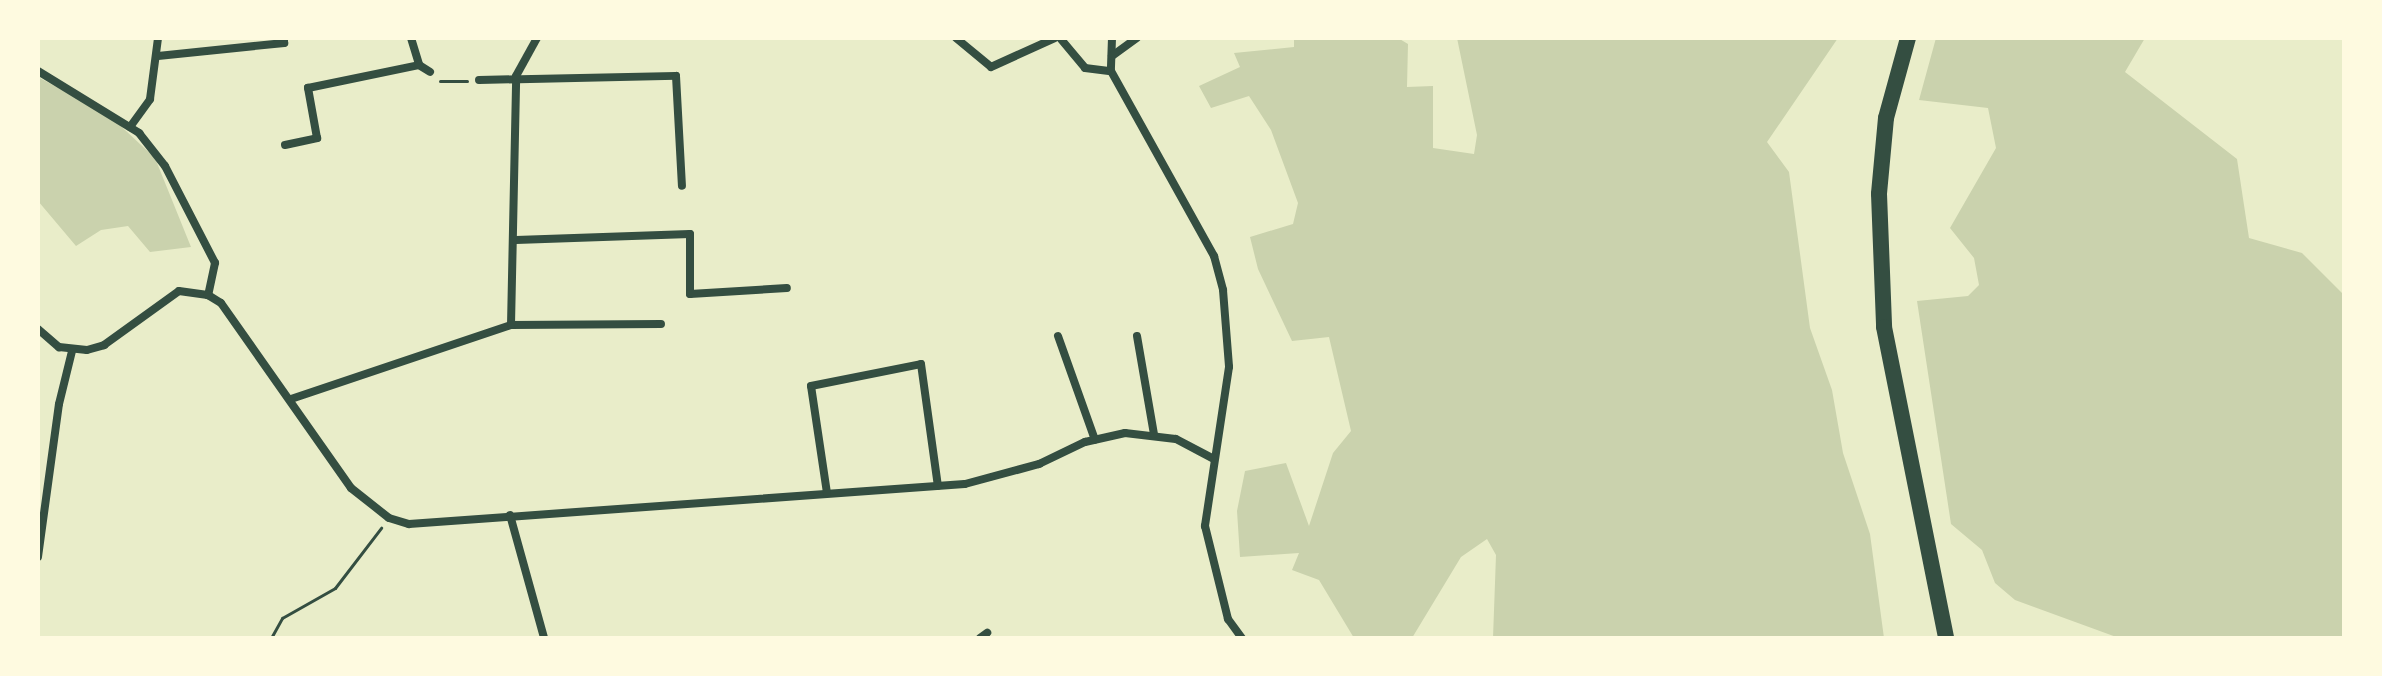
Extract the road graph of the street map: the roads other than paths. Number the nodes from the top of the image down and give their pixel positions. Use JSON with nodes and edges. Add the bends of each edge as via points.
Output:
{"nodes":[{"id":1,"x":158,"y":38,"type":"edge"},
{"id":2,"x":284,"y":38,"type":"edge"},
{"id":3,"x":411,"y":38,"type":"edge"},
{"id":4,"x":537,"y":38,"type":"edge"},
{"id":5,"x":956,"y":38,"type":"edge"},
{"id":6,"x":1058,"y":38,"type":"edge"},
{"id":7,"x":1112,"y":38,"type":"edge"},
{"id":8,"x":1137,"y":38,"type":"edge"},
{"id":9,"x":1908,"y":38,"type":"edge"},
{"id":10,"x":158,"y":56,"type":"junction"},
{"id":11,"x":1112,"y":56,"type":"junction"},
{"id":12,"x":419,"y":65,"type":"junction"},
{"id":13,"x":38,"y":71,"type":"edge"},
{"id":14,"x":1111,"y":71,"type":"junction"},
{"id":15,"x":430,"y":72,"type":"road end"},
{"id":16,"x":516,"y":76,"type":"junction"},
{"id":17,"x":479,"y":80,"type":"road end"},
{"id":18,"x":130,"y":127,"type":"junction"},
{"id":19,"x":285,"y":145,"type":"dead end"},
{"id":20,"x":682,"y":186,"type":"dead end"},
{"id":21,"x":516,"y":240,"type":"junction"},
{"id":22,"x":787,"y":288,"type":"dead end"},
{"id":23,"x":208,"y":295,"type":"junction"},
{"id":24,"x":661,"y":324,"type":"dead end"},
{"id":25,"x":511,"y":325,"type":"junction"},
{"id":26,"x":38,"y":329,"type":"edge"},
{"id":27,"x":1058,"y":336,"type":"dead end"},
{"id":28,"x":1137,"y":336,"type":"dead end"},
{"id":29,"x":72,"y":351,"type":"junction"},
{"id":30,"x":291,"y":399,"type":"junction"},
{"id":31,"x":1154,"y":434,"type":"junction"},
{"id":32,"x":1095,"y":440,"type":"junction"},
{"id":33,"x":1212,"y":458,"type":"junction"},
{"id":34,"x":938,"y":486,"type":"junction"},
{"id":35,"x":827,"y":493,"type":"junction"},
{"id":36,"x":510,"y":515,"type":"junction"},
{"id":37,"x":38,"y":557,"type":"edge"},
{"id":38,"x":544,"y":638,"type":"edge"},
{"id":39,"x":1242,"y":638,"type":"edge"},
{"id":40,"x":1946,"y":638,"type":"edge"}],
"edges":[{"from":1,"to":10,"type":"street"},
{"from":2,"to":10,"type":"street","via":[[284,43]]},
{"from":3,"to":12,"type":"street"},
{"from":4,"to":16,"type":"street"},
{"from":5,"to":6,"type":"street","via":[[991,67]]},
{"from":6,"to":14,"type":"street","via":[[1085,68]]},
{"from":7,"to":11,"type":"street"},
{"from":8,"to":11,"type":"street"},
{"from":9,"to":40,"type":"main road","via":[[1886,118],[1879,194],[1884,327]]},
{"from":10,"to":18,"type":"street","via":[[150,99]]},
{"from":11,"to":14,"type":"street"},
{"from":12,"to":15,"type":"street"},
{"from":12,"to":19,"type":"street","via":[[308,88],[317,138]]},
{"from":13,"to":18,"type":"street"},
{"from":14,"to":33,"type":"street","via":[[1214,256],[1227,316],[1229,367]]},
{"from":16,"to":17,"type":"street"},
{"from":16,"to":20,"type":"street","via":[[676,76]]},
{"from":16,"to":21,"type":"street"},
{"from":18,"to":23,"type":"street","via":[[165,166],[215,263]]},
{"from":21,"to":22,"type":"street","via":[[690,234],[690,294]]},
{"from":21,"to":25,"type":"street"},
{"from":23,"to":29,"type":"street","via":[[179,291],[104,345]]},
{"from":23,"to":30,"type":"street","via":[[221,303]]},
{"from":24,"to":25,"type":"street"},
{"from":25,"to":30,"type":"street"},
{"from":26,"to":29,"type":"street"},
{"from":27,"to":32,"type":"street"},
{"from":28,"to":31,"type":"street"},
{"from":29,"to":37,"type":"street","via":[[59,404]]},
{"from":30,"to":36,"type":"street","via":[[351,488],[389,518],[409,524]]},
{"from":31,"to":32,"type":"street"},
{"from":31,"to":33,"type":"street"},
{"from":32,"to":34,"type":"street","via":[[1039,464]]},
{"from":33,"to":39,"type":"street","via":[[1205,526],[1228,619]]},
{"from":34,"to":35,"type":"street"},
{"from":34,"to":35,"type":"street","via":[[921,364],[811,386]]},
{"from":35,"to":36,"type":"street"},
{"from":36,"to":38,"type":"street"}]}
